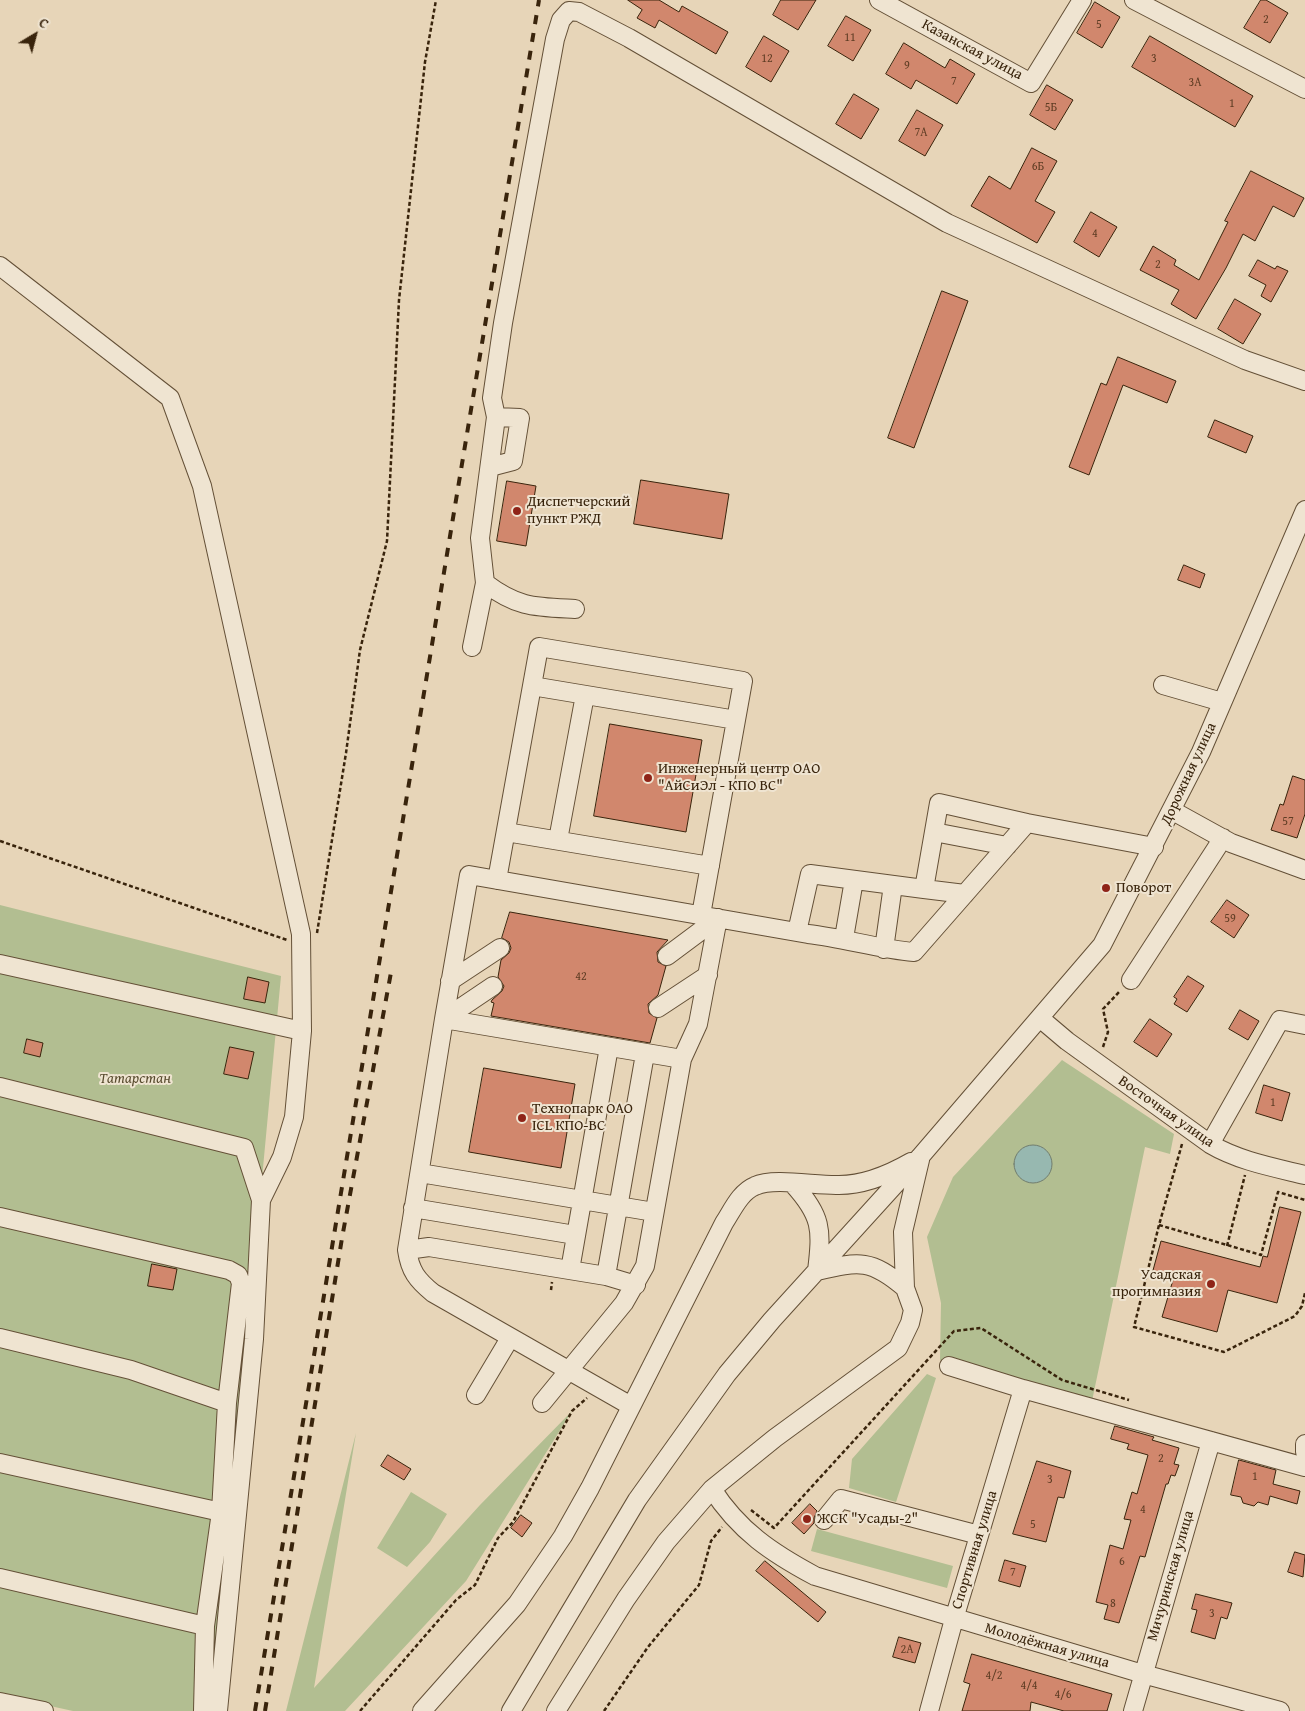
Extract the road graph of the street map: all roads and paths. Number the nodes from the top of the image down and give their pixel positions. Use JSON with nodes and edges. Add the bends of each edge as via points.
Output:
{"nodes":[{"id":1,"x":436,"y":0,"type":"edge"},
{"id":2,"x":879,"y":0,"type":"edge"},
{"id":3,"x":1082,"y":0,"type":"edge"},
{"id":4,"x":1134,"y":0,"type":"edge"},
{"id":5,"x":580,"y":6,"type":"edge"},
{"id":6,"x":1305,"y":89,"type":"edge"},
{"id":7,"x":0,"y":266,"type":"edge"},
{"id":8,"x":1305,"y":381,"type":"edge"},
{"id":9,"x":496,"y":417,"type":"junction"},
{"id":10,"x":490,"y":468,"type":"junction"},
{"id":11,"x":1305,"y":510,"type":"edge"},
{"id":12,"x":1298,"y":546,"type":"edge"},
{"id":13,"x":485,"y":584,"type":"junction"},
{"id":14,"x":575,"y":608,"type":"dead end"},
{"id":15,"x":472,"y":647,"type":"dead end"},
{"id":16,"x":532,"y":686,"type":"junction"},
{"id":17,"x":1163,"y":686,"type":"dead end"},
{"id":18,"x":585,"y":695,"type":"junction"},
{"id":19,"x":1222,"y":702,"type":"junction"},
{"id":20,"x":736,"y":720,"type":"junction"},
{"id":21,"x":1173,"y":811,"type":"junction"},
{"id":22,"x":1027,"y":823,"type":"junction"},
{"id":23,"x":506,"y":832,"type":"junction"},
{"id":24,"x":934,"y":832,"type":"junction"},
{"id":25,"x":1223,"y":838,"type":"junction"},
{"id":26,"x":0,"y":840,"type":"edge"},
{"id":27,"x":558,"y":840,"type":"junction"},
{"id":28,"x":1007,"y":846,"type":"junction"},
{"id":29,"x":1154,"y":847,"type":"junction"},
{"id":30,"x":710,"y":866,"type":"junction"},
{"id":31,"x":1305,"y":870,"type":"edge"},
{"id":32,"x":497,"y":880,"type":"junction"},
{"id":33,"x":854,"y":880,"type":"junction"},
{"id":34,"x":893,"y":885,"type":"junction"},
{"id":35,"x":924,"y":889,"type":"junction"},
{"id":36,"x":965,"y":894,"type":"junction"},
{"id":37,"x":701,"y":915,"type":"junction"},
{"id":38,"x":718,"y":918,"type":"junction"},
{"id":39,"x":797,"y":932,"type":"junction"},
{"id":40,"x":317,"y":935,"type":"dead end"},
{"id":41,"x":844,"y":938,"type":"junction"},
{"id":42,"x":301,"y":945,"type":"junction"},
{"id":43,"x":500,"y":948,"type":"dead end"},
{"id":44,"x":884,"y":949,"type":"junction"},
{"id":45,"x":667,"y":956,"type":"dead end"},
{"id":46,"x":0,"y":964,"type":"edge"},
{"id":47,"x":708,"y":975,"type":"junction"},
{"id":48,"x":1130,"y":980,"type":"joint"},
{"id":49,"x":450,"y":981,"type":"junction"},
{"id":50,"x":493,"y":986,"type":"dead end"},
{"id":51,"x":658,"y":1008,"type":"dead end"},
{"id":52,"x":444,"y":1019,"type":"junction"},
{"id":53,"x":1041,"y":1019,"type":"junction"},
{"id":54,"x":1305,"y":1025,"type":"edge"},
{"id":55,"x":302,"y":1031,"type":"junction"},
{"id":56,"x":609,"y":1047,"type":"junction"},
{"id":57,"x":645,"y":1054,"type":"junction"},
{"id":58,"x":682,"y":1059,"type":"junction"},
{"id":59,"x":1097,"y":1063,"type":"junction"},
{"id":60,"x":0,"y":1087,"type":"edge"},
{"id":61,"x":1188,"y":1128,"type":"junction"},
{"id":62,"x":1210,"y":1144,"type":"junction"},
{"id":63,"x":920,"y":1158,"type":"junction"},
{"id":64,"x":1248,"y":1161,"type":"junction"},
{"id":65,"x":420,"y":1173,"type":"junction"},
{"id":66,"x":1305,"y":1174,"type":"edge"},
{"id":67,"x":793,"y":1184,"type":"junction"},
{"id":68,"x":582,"y":1198,"type":"junction"},
{"id":69,"x":261,"y":1200,"type":"junction"},
{"id":70,"x":1305,"y":1200,"type":"edge"},
{"id":71,"x":618,"y":1205,"type":"junction"},
{"id":72,"x":413,"y":1208,"type":"junction"},
{"id":73,"x":654,"y":1212,"type":"junction"},
{"id":74,"x":0,"y":1217,"type":"edge"},
{"id":75,"x":1159,"y":1226,"type":"junction"},
{"id":76,"x":575,"y":1235,"type":"junction"},
{"id":77,"x":1227,"y":1246,"type":"junction"},
{"id":78,"x":407,"y":1250,"type":"junction"},
{"id":79,"x":570,"y":1270,"type":"junction"},
{"id":80,"x":817,"y":1271,"type":"junction"},
{"id":81,"x":606,"y":1276,"type":"junction"},
{"id":82,"x":636,"y":1285,"type":"junction"},
{"id":83,"x":906,"y":1288,"type":"junction"},
{"id":84,"x":1305,"y":1293,"type":"edge"},
{"id":85,"x":0,"y":1338,"type":"edge"},
{"id":86,"x":510,"y":1338,"type":"junction"},
{"id":87,"x":949,"y":1366,"type":"dead end"},
{"id":88,"x":568,"y":1372,"type":"junction"},
{"id":89,"x":599,"y":1388,"type":"junction"},
{"id":90,"x":1022,"y":1389,"type":"junction"},
{"id":91,"x":476,"y":1395,"type":"dead end"},
{"id":92,"x":1137,"y":1402,"type":"dead end"},
{"id":93,"x":227,"y":1403,"type":"junction"},
{"id":94,"x":542,"y":1404,"type":"dead end"},
{"id":95,"x":630,"y":1406,"type":"junction"},
{"id":96,"x":1211,"y":1441,"type":"junction"},
{"id":97,"x":1305,"y":1444,"type":"edge"},
{"id":98,"x":1305,"y":1452,"type":"edge"},
{"id":99,"x":0,"y":1463,"type":"edge"},
{"id":100,"x":1305,"y":1466,"type":"edge"},
{"id":101,"x":712,"y":1488,"type":"junction"},
{"id":102,"x":220,"y":1512,"type":"junction"},
{"id":103,"x":732,"y":1516,"type":"junction"},
{"id":104,"x":824,"y":1520,"type":"dead end"},
{"id":105,"x":774,"y":1528,"type":"dead end"},
{"id":106,"x":979,"y":1535,"type":"junction"},
{"id":107,"x":0,"y":1578,"type":"edge"},
{"id":108,"x":954,"y":1619,"type":"junction"},
{"id":109,"x":205,"y":1626,"type":"junction"},
{"id":110,"x":1143,"y":1674,"type":"junction"},
{"id":111,"x":0,"y":1702,"type":"edge"},
{"id":112,"x":44,"y":1711,"type":"edge"},
{"id":113,"x":203,"y":1711,"type":"edge"},
{"id":114,"x":218,"y":1711,"type":"edge"},
{"id":115,"x":360,"y":1711,"type":"edge"},
{"id":116,"x":422,"y":1711,"type":"edge"},
{"id":117,"x":511,"y":1711,"type":"edge"},
{"id":118,"x":556,"y":1711,"type":"edge"},
{"id":119,"x":604,"y":1711,"type":"edge"},
{"id":120,"x":929,"y":1711,"type":"edge"},
{"id":121,"x":1134,"y":1711,"type":"edge"},
{"id":122,"x":1280,"y":1711,"type":"edge"}],
"edges":[{"from":1,"to":40,"type":"path","via":[[425,62],[400,300],[387,542],[360,650]]},
{"from":2,"to":3,"type":"street","name":"Казанская улица","via":[[1032,83]]},
{"from":4,"to":6,"type":"street"},
{"from":5,"to":8,"type":"street","via":[[629,38],[947,223],[1245,360]]},
{"from":5,"to":9,"type":"street","via":[[561,20],[555,40],[503,323],[492,398]]},
{"from":7,"to":42,"type":"street","via":[[170,398],[202,486]]},
{"from":9,"to":10,"type":"street"},
{"from":9,"to":10,"type":"street","via":[[520,418],[513,460]]},
{"from":10,"to":13,"type":"street","via":[[480,538]]},
{"from":11,"to":12,"type":"street","name":"Дорожная улица"},
{"from":12,"to":19,"type":"street","name":"Дорожная улица"},
{"from":13,"to":14,"type":"street","via":[[506,599],[534,607]]},
{"from":13,"to":15,"type":"street"},
{"from":16,"to":18,"type":"street"},
{"from":16,"to":20,"type":"street","via":[[538,648],[743,681]]},
{"from":16,"to":23,"type":"street"},
{"from":17,"to":19,"type":"street"},
{"from":18,"to":20,"type":"street"},
{"from":18,"to":27,"type":"street"},
{"from":19,"to":21,"type":"street","name":"Дорожная улица"},
{"from":20,"to":30,"type":"street"},
{"from":21,"to":25,"type":"street"},
{"from":21,"to":29,"type":"street","name":"Дорожная улица"},
{"from":22,"to":24,"type":"street","via":[[939,803]]},
{"from":22,"to":28,"type":"street"},
{"from":22,"to":29,"type":"street"},
{"from":23,"to":27,"type":"street"},
{"from":23,"to":32,"type":"street"},
{"from":24,"to":28,"type":"street"},
{"from":24,"to":35,"type":"street"},
{"from":25,"to":31,"type":"street"},
{"from":25,"to":48,"type":"street"},
{"from":26,"to":42,"type":"path"},
{"from":27,"to":30,"type":"street"},
{"from":28,"to":36,"type":"street"},
{"from":29,"to":53,"type":"street","name":"Дорожная улица","via":[[1102,945]]},
{"from":30,"to":37,"type":"street"},
{"from":32,"to":37,"type":"street"},
{"from":32,"to":49,"type":"street","via":[[469,875]]},
{"from":33,"to":34,"type":"street"},
{"from":33,"to":39,"type":"street","via":[[810,874]]},
{"from":33,"to":41,"type":"street"},
{"from":34,"to":35,"type":"street"},
{"from":34,"to":44,"type":"street"},
{"from":35,"to":36,"type":"street"},
{"from":36,"to":44,"type":"street","via":[[914,952]]},
{"from":37,"to":38,"type":"street"},
{"from":38,"to":39,"type":"street"},
{"from":38,"to":45,"type":"street"},
{"from":38,"to":47,"type":"street"},
{"from":39,"to":41,"type":"street"},
{"from":41,"to":44,"type":"street"},
{"from":42,"to":55,"type":"street"},
{"from":43,"to":49,"type":"street"},
{"from":46,"to":55,"type":"street"},
{"from":47,"to":51,"type":"street"},
{"from":47,"to":58,"type":"street","via":[[698,1024]]},
{"from":48,"to":59,"type":"path","via":[[1103,1009],[1108,1032]]},
{"from":49,"to":52,"type":"street"},
{"from":50,"to":52,"type":"street"},
{"from":52,"to":56,"type":"street"},
{"from":52,"to":65,"type":"street"},
{"from":53,"to":59,"type":"street","name":"Восточная улица"},
{"from":53,"to":63,"type":"street","name":"Дорожная улица"},
{"from":54,"to":62,"type":"street","via":[[1280,1020]]},
{"from":55,"to":69,"type":"street","via":[[294,1117],[282,1157]]},
{"from":56,"to":57,"type":"street"},
{"from":56,"to":68,"type":"street"},
{"from":57,"to":58,"type":"street"},
{"from":57,"to":71,"type":"street"},
{"from":58,"to":73,"type":"street"},
{"from":59,"to":61,"type":"street","name":"Восточная улица"},
{"from":60,"to":69,"type":"street","via":[[244,1148]]},
{"from":61,"to":62,"type":"street","name":"Восточная улица"},
{"from":61,"to":75,"type":"path"},
{"from":62,"to":64,"type":"street","name":"Восточная улица"},
{"from":63,"to":67,"type":"street","via":[[894,1172],[840,1186]]},
{"from":63,"to":80,"type":"street","name":"Дорожная улица"},
{"from":63,"to":83,"type":"street","via":[[903,1232]]},
{"from":64,"to":66,"type":"street","name":"Восточная улица"},
{"from":64,"to":77,"type":"path"},
{"from":65,"to":68,"type":"street"},
{"from":65,"to":72,"type":"street"},
{"from":67,"to":80,"type":"street","via":[[811,1203],[818,1218],[820,1246]]},
{"from":67,"to":95,"type":"street","via":[[770,1182],[754,1186],[743,1194],[724,1224]]},
{"from":68,"to":71,"type":"street"},
{"from":68,"to":76,"type":"street"},
{"from":69,"to":114,"type":"street","via":[[254,1339]]},
{"from":70,"to":77,"type":"path","via":[[1278,1192],[1261,1255]]},
{"from":71,"to":73,"type":"street"},
{"from":71,"to":81,"type":"street"},
{"from":72,"to":76,"type":"street"},
{"from":72,"to":78,"type":"street"},
{"from":73,"to":82,"type":"street","via":[[645,1266]]},
{"from":74,"to":93,"type":"street","via":[[229,1270],[238,1275],[241,1283]]},
{"from":75,"to":77,"type":"path"},
{"from":75,"to":84,"type":"path","via":[[1134,1327],[1224,1352],[1295,1316]]},
{"from":76,"to":79,"type":"street"},
{"from":78,"to":79,"type":"street","via":[[429,1247]]},
{"from":78,"to":86,"type":"street","via":[[414,1274],[421,1283]]},
{"from":79,"to":81,"type":"street"},
{"from":80,"to":83,"type":"street","via":[[848,1264],[868,1264]]},
{"from":80,"to":117,"type":"street","name":"Дорожная улица","via":[[727,1374],[636,1500]]},
{"from":81,"to":82,"type":"street"},
{"from":82,"to":88,"type":"street"},
{"from":83,"to":101,"type":"street","via":[[913,1310],[898,1348]]},
{"from":85,"to":93,"type":"street","via":[[132,1370]]},
{"from":86,"to":88,"type":"street"},
{"from":86,"to":91,"type":"street"},
{"from":87,"to":90,"type":"street"},
{"from":88,"to":89,"type":"street"},
{"from":88,"to":94,"type":"street"},
{"from":89,"to":95,"type":"street"},
{"from":89,"to":115,"type":"path","via":[[572,1411],[513,1522],[498,1538],[475,1585],[456,1600]]},
{"from":90,"to":96,"type":"street"},
{"from":90,"to":106,"type":"street","name":"Спортивная улица"},
{"from":92,"to":105,"type":"path","via":[[1062,1380],[981,1328],[954,1332]]},
{"from":93,"to":102,"type":"street"},
{"from":95,"to":116,"type":"street","via":[[590,1488],[545,1565],[517,1604]]},
{"from":96,"to":100,"type":"street"},
{"from":96,"to":110,"type":"street","name":"Мичуринская улица"},
{"from":97,"to":98,"type":"street"},
{"from":99,"to":102,"type":"street"},
{"from":101,"to":103,"type":"street","name":"Молодёжная улица"},
{"from":101,"to":118,"type":"street","via":[[666,1542],[626,1599]]},
{"from":102,"to":109,"type":"street"},
{"from":103,"to":108,"type":"street","name":"Молодёжная улица","via":[[775,1554],[815,1576]]},
{"from":103,"to":119,"type":"path","via":[[711,1541],[699,1585],[648,1647]]},
{"from":104,"to":106,"type":"street","via":[[842,1499]]},
{"from":106,"to":108,"type":"street","name":"Спортивная улица"},
{"from":107,"to":109,"type":"street"},
{"from":108,"to":110,"type":"street","name":"Молодёжная улица"},
{"from":108,"to":120,"type":"street","name":"Спортивная улица"},
{"from":109,"to":113,"type":"street"},
{"from":110,"to":121,"type":"street","name":"Мичуринская улица"},
{"from":110,"to":122,"type":"street","name":"Молодёжная улица"},
{"from":111,"to":112,"type":"street"}]}
